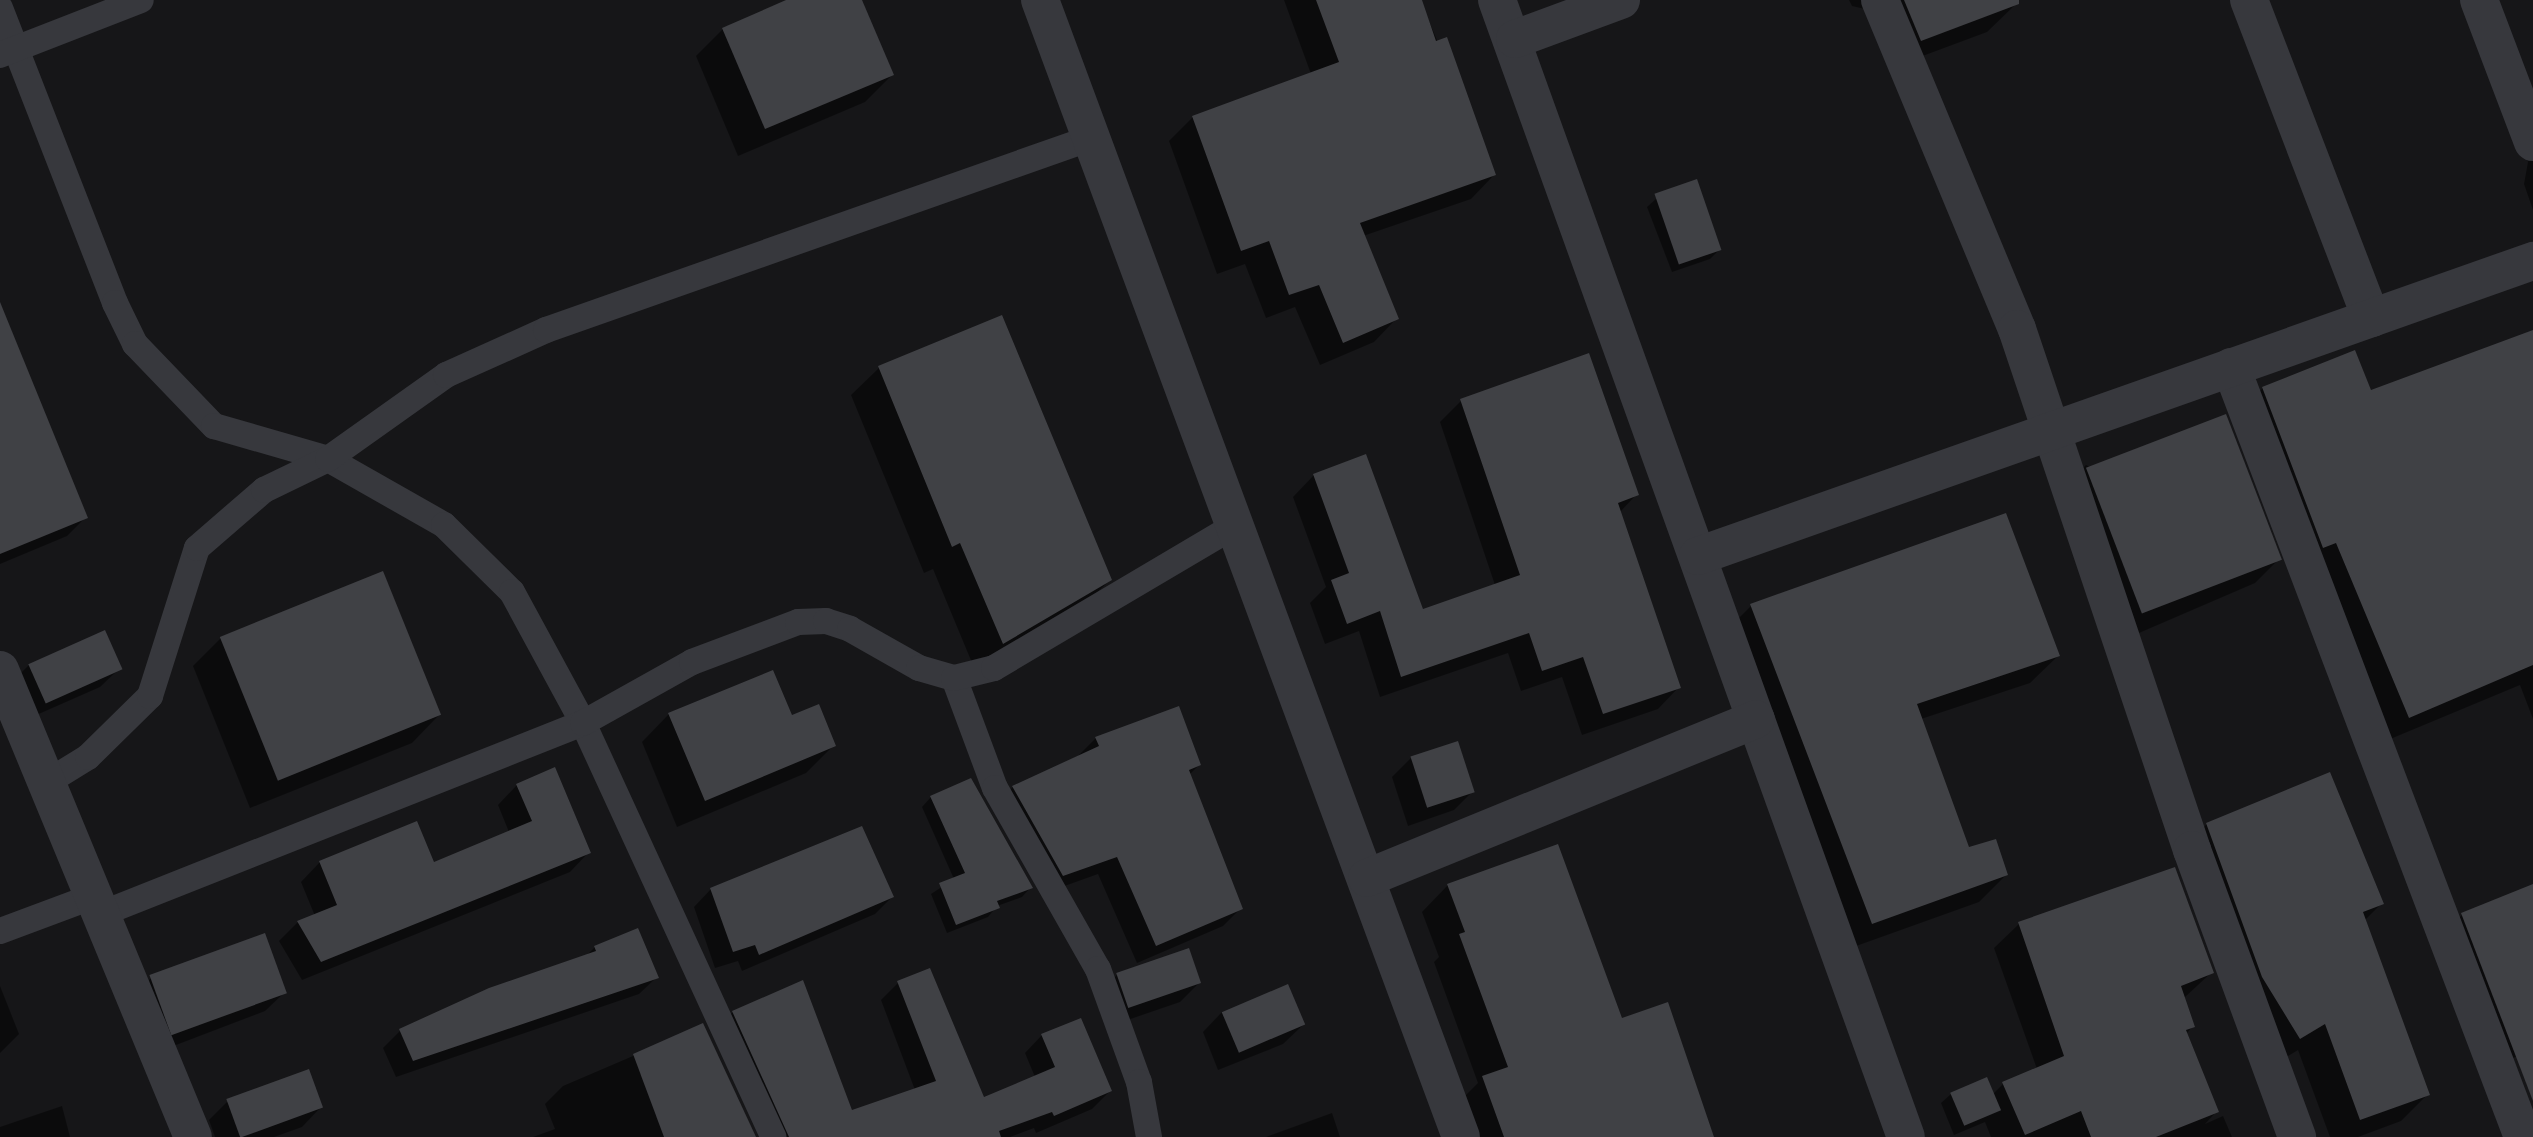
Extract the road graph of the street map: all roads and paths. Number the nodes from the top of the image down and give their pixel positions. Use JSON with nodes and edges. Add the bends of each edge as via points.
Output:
{"nodes":[{"id":1,"x":141,"y":0,"type":"edge"},
{"id":2,"x":1040,"y":0,"type":"edge"},
{"id":3,"x":1497,"y":0,"type":"edge"},
{"id":4,"x":1621,"y":0,"type":"edge"},
{"id":5,"x":1880,"y":0,"type":"edge"},
{"id":6,"x":2249,"y":0,"type":"edge"},
{"id":7,"x":2479,"y":0,"type":"edge"},
{"id":8,"x":0,"y":8,"type":"edge"},
{"id":9,"x":1515,"y":39,"type":"junction"},
{"id":10,"x":7,"y":53,"type":"edge"},
{"id":11,"x":1091,"y":138,"type":"junction"},
{"id":12,"x":2533,"y":142,"type":"edge"},
{"id":13,"x":2533,"y":261,"type":"edge"},
{"id":14,"x":2371,"y":318,"type":"junction"},
{"id":15,"x":2231,"y":367,"type":"junction"},
{"id":16,"x":2050,"y":431,"type":"junction"},
{"id":17,"x":328,"y":459,"type":"junction"},
{"id":18,"x":1236,"y":525,"type":"junction"},
{"id":19,"x":1698,"y":556,"type":"junction"},
{"id":20,"x":0,"y":670,"type":"edge"},
{"id":21,"x":954,"y":678,"type":"junction"},
{"id":22,"x":1756,"y":719,"type":"junction"},
{"id":23,"x":583,"y":723,"type":"junction"},
{"id":24,"x":46,"y":783,"type":"junction"},
{"id":25,"x":1367,"y":878,"type":"junction"},
{"id":26,"x":98,"y":905,"type":"junction"},
{"id":27,"x":0,"y":930,"type":"edge"},
{"id":28,"x":193,"y":1137,"type":"edge"},
{"id":29,"x":773,"y":1137,"type":"edge"},
{"id":30,"x":1149,"y":1137,"type":"edge"},
{"id":31,"x":1461,"y":1137,"type":"edge"},
{"id":32,"x":1906,"y":1137,"type":"edge"},
{"id":33,"x":2297,"y":1137,"type":"edge"},
{"id":34,"x":2523,"y":1137,"type":"edge"}],
"edges":[{"from":1,"to":10,"type":"lane"},
{"from":2,"to":11,"type":"street"},
{"from":3,"to":9,"type":"street"},
{"from":4,"to":9,"type":"street"},
{"from":5,"to":16,"type":"street","via":[[2017,330]]},
{"from":6,"to":14,"type":"street"},
{"from":7,"to":12,"type":"street"},
{"from":8,"to":10,"type":"lane"},
{"from":9,"to":19,"type":"street"},
{"from":10,"to":17,"type":"lane","via":[[135,344],[214,426]]},
{"from":11,"to":17,"type":"lane","via":[[546,330],[446,374]]},
{"from":11,"to":18,"type":"street"},
{"from":13,"to":14,"type":"street"},
{"from":14,"to":15,"type":"street"},
{"from":15,"to":16,"type":"street"},
{"from":15,"to":34,"type":"street"},
{"from":16,"to":19,"type":"street"},
{"from":16,"to":33,"type":"street","via":[[2192,850]]},
{"from":17,"to":23,"type":"lane","via":[[444,525],[512,592]]},
{"from":17,"to":24,"type":"lane","via":[[264,490],[197,548],[150,696],[88,757]]},
{"from":18,"to":21,"type":"lane","via":[[995,668]]},
{"from":18,"to":25,"type":"street"},
{"from":19,"to":22,"type":"street"},
{"from":20,"to":24,"type":"street"},
{"from":21,"to":23,"type":"lane","via":[[919,668],[850,629],[826,621],[798,622],[692,662]]},
{"from":21,"to":30,"type":"lane","via":[[995,788],[1098,969],[1139,1082]]},
{"from":22,"to":25,"type":"street"},
{"from":22,"to":32,"type":"street"},
{"from":23,"to":26,"type":"lane"},
{"from":23,"to":29,"type":"lane","via":[[759,1098]]},
{"from":24,"to":26,"type":"street"},
{"from":25,"to":31,"type":"street"},
{"from":26,"to":27,"type":"lane"},
{"from":26,"to":28,"type":"street"}]}
